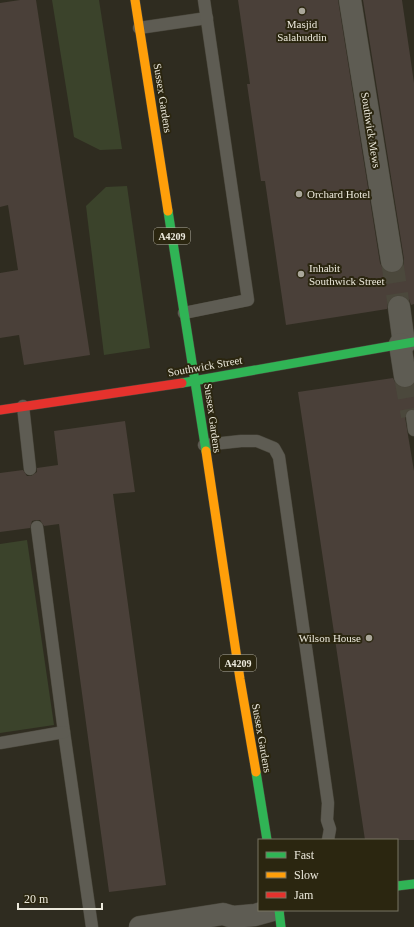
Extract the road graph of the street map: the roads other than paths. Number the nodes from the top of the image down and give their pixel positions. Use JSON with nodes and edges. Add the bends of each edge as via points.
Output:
{"nodes":[{"id":1,"x":135,"y":0,"type":"edge"},
{"id":2,"x":204,"y":0,"type":"edge"},
{"id":3,"x":350,"y":0,"type":"edge"},
{"id":4,"x":207,"y":18,"type":"junction"},
{"id":5,"x":140,"y":28,"type":"junction"},
{"id":6,"x":392,"y":261,"type":"tunnel mouth"},
{"id":7,"x":399,"y":307,"type":"tunnel mouth"},
{"id":8,"x":184,"y":313,"type":"junction"},
{"id":9,"x":406,"y":343,"type":"edge"},
{"id":10,"x":405,"y":376,"type":"tunnel mouth"},
{"id":11,"x":195,"y":380,"type":"junction"},
{"id":12,"x":23,"y":406,"type":"junction"},
{"id":13,"x":0,"y":410,"type":"edge"},
{"id":14,"x":412,"y":416,"type":"dead end"},
{"id":15,"x":414,"y":430,"type":"edge"},
{"id":16,"x":204,"y":445,"type":"junction"},
{"id":17,"x":30,"y":469,"type":"dead end"},
{"id":18,"x":37,"y":526,"type":"dead end"},
{"id":19,"x":64,"y":732,"type":"junction"},
{"id":20,"x":0,"y":743,"type":"edge"},
{"id":21,"x":268,"y":839,"type":"edge"},
{"id":22,"x":328,"y":839,"type":"edge"},
{"id":23,"x":414,"y":884,"type":"edge"},
{"id":24,"x":398,"y":886,"type":"edge"},
{"id":25,"x":269,"y":911,"type":"edge"},
{"id":26,"x":279,"y":911,"type":"edge"},
{"id":27,"x":92,"y":927,"type":"edge"},
{"id":28,"x":140,"y":927,"type":"edge"},
{"id":29,"x":282,"y":927,"type":"edge"}],
"edges":[{"from":1,"to":5,"type":"main road","name":"Sussex Gardens","number":"A4209"},
{"from":2,"to":4,"type":"lane"},
{"from":3,"to":6,"type":"street","name":"Southwick Mews"},
{"from":4,"to":5,"type":"lane"},
{"from":4,"to":8,"type":"lane","via":[[248,300]]},
{"from":5,"to":8,"type":"main road","name":"Sussex Gardens","number":"A4209"},
{"from":7,"to":9,"type":"street"},
{"from":8,"to":11,"type":"main road","name":"Sussex Gardens","number":"A4209"},
{"from":9,"to":10,"type":"street"},
{"from":9,"to":11,"type":"main road","name":"Southwick Street"},
{"from":11,"to":12,"type":"main road","name":"Southwick Street"},
{"from":11,"to":16,"type":"main road","name":"Sussex Gardens","number":"A4209"},
{"from":12,"to":13,"type":"main road","name":"Southwick Street"},
{"from":12,"to":17,"type":"lane"},
{"from":14,"to":15,"type":"lane"},
{"from":16,"to":21,"type":"main road","name":"Sussex Gardens","number":"A4209"},
{"from":16,"to":22,"type":"lane","via":[[257,441],[274,448],[279,457],[328,803]]},
{"from":18,"to":19,"type":"lane"},
{"from":19,"to":20,"type":"lane"},
{"from":19,"to":27,"type":"lane"},
{"from":23,"to":24,"type":"main road"},
{"from":25,"to":28,"type":"street","via":[[233,917],[223,914]]},
{"from":26,"to":29,"type":"main road"}]}
